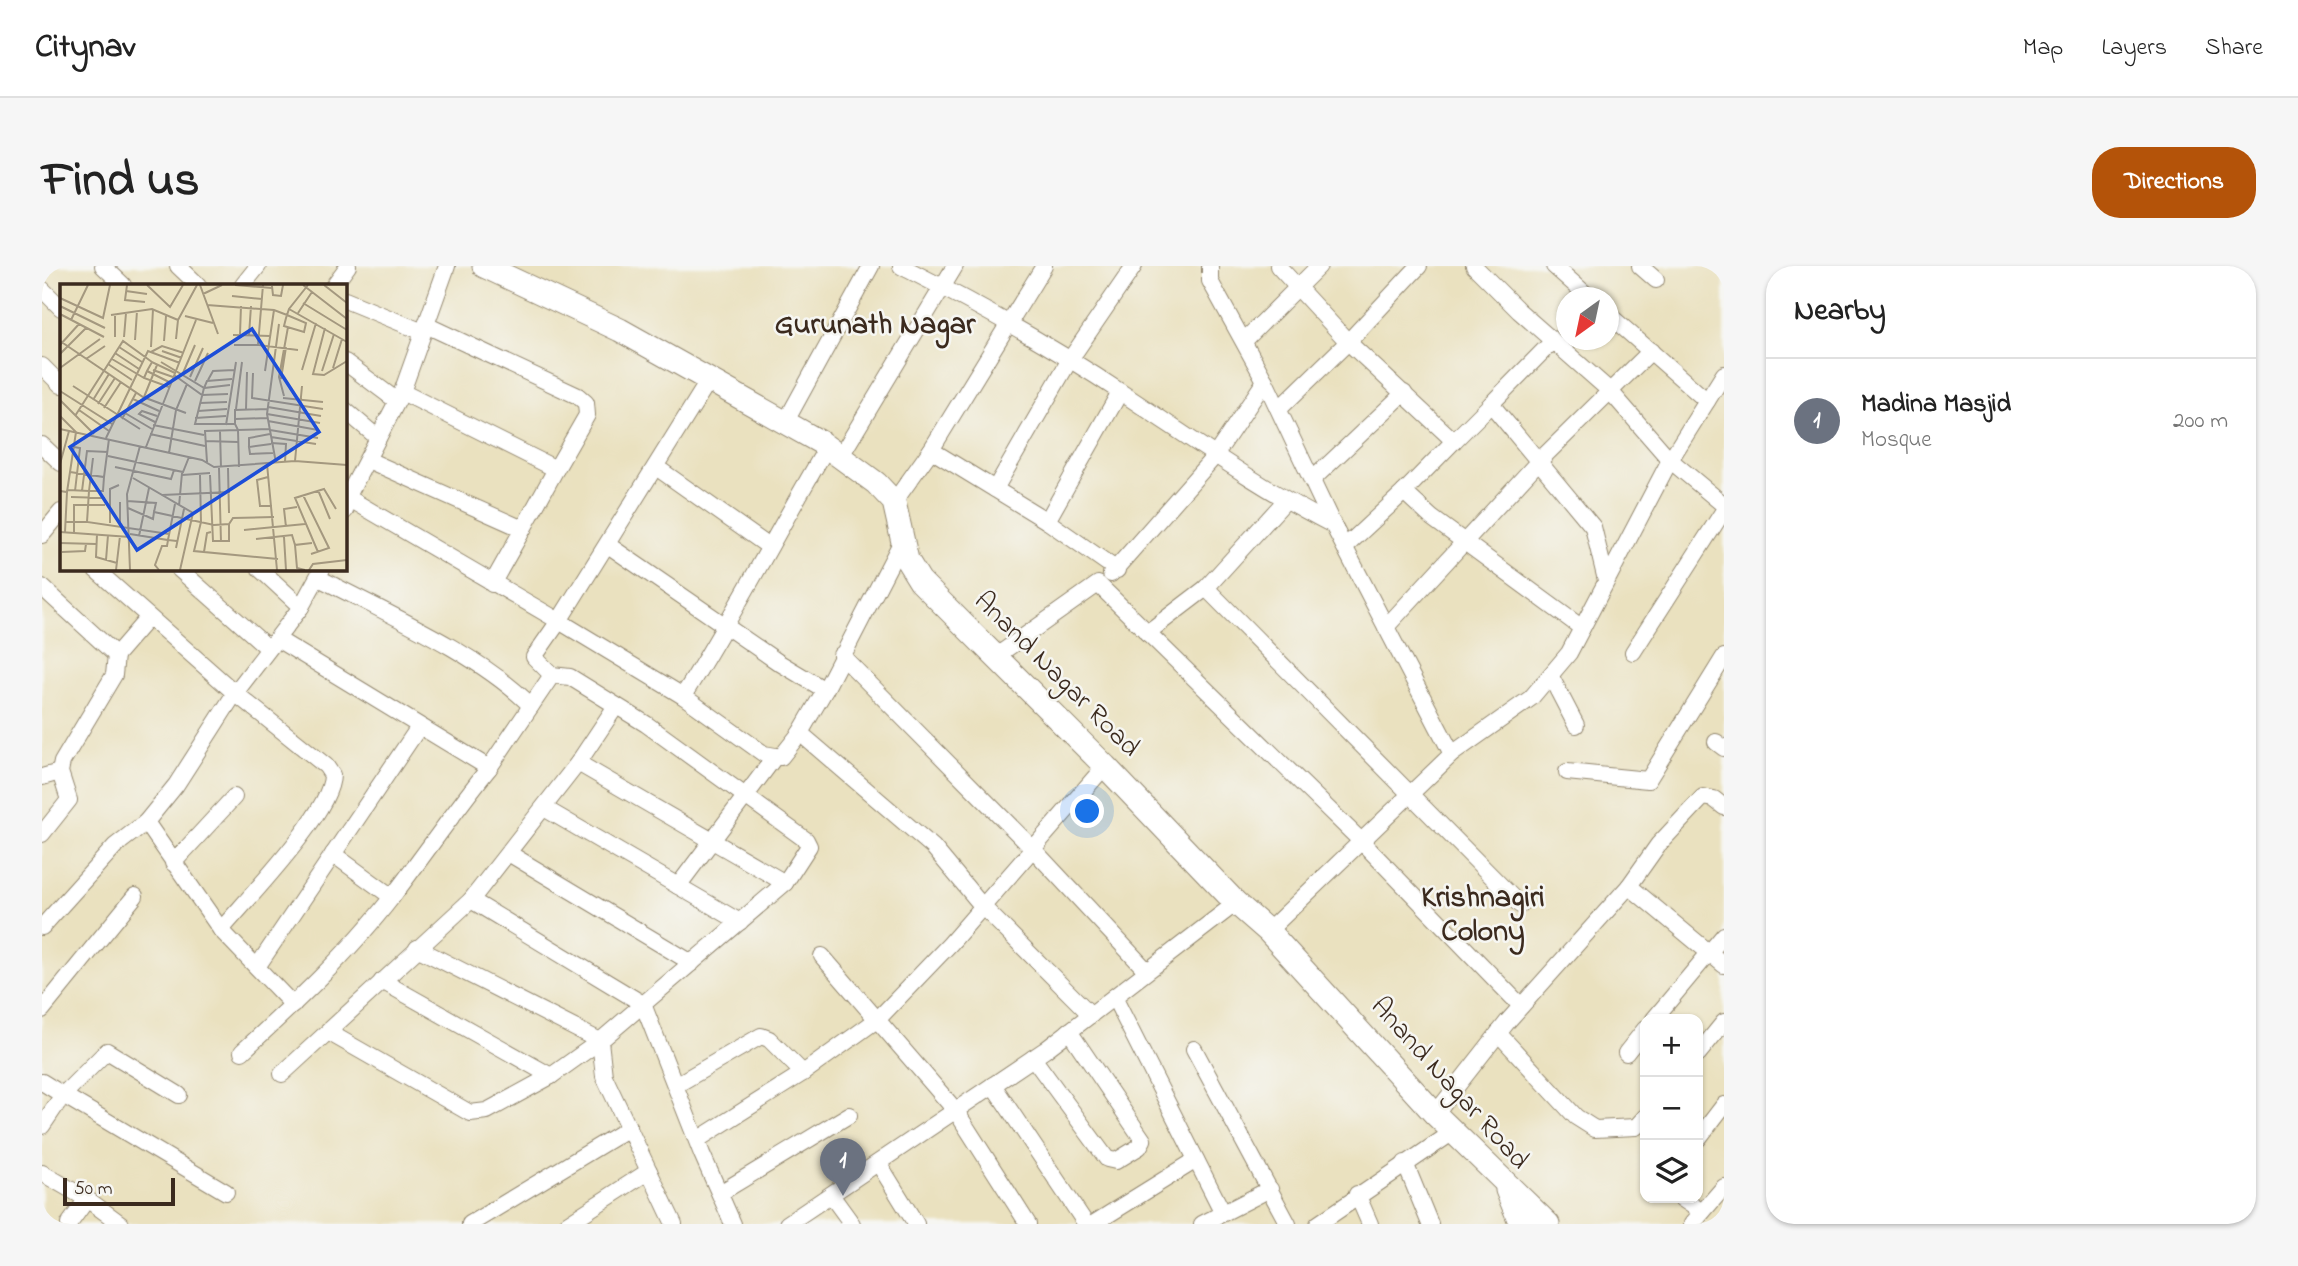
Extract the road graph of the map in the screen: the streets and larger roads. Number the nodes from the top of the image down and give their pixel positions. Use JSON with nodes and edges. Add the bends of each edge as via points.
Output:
{"nodes":[{"id":1,"x":103,"y":266,"type":"edge"},
{"id":2,"x":178,"y":266,"type":"edge"},
{"id":3,"x":258,"y":266,"type":"edge"},
{"id":4,"x":348,"y":266,"type":"edge"},
{"id":5,"x":447,"y":266,"type":"edge"},
{"id":6,"x":484,"y":266,"type":"edge"},
{"id":7,"x":871,"y":266,"type":"edge"},
{"id":8,"x":901,"y":266,"type":"edge"},
{"id":9,"x":955,"y":266,"type":"edge"},
{"id":10,"x":1044,"y":266,"type":"edge"},
{"id":11,"x":1134,"y":266,"type":"edge"},
{"id":12,"x":1210,"y":266,"type":"edge"},
{"id":13,"x":1278,"y":266,"type":"edge"},
{"id":14,"x":1319,"y":266,"type":"edge"},
{"id":15,"x":1419,"y":266,"type":"edge"},
{"id":16,"x":1474,"y":266,"type":"edge"},
{"id":17,"x":1554,"y":266,"type":"edge"},
{"id":18,"x":1640,"y":266,"type":"edge"},
{"id":19,"x":516,"y":274,"type":"edge"},
{"id":20,"x":1656,"y":280,"type":"dead end"},
{"id":21,"x":122,"y":284,"type":"edge"},
{"id":22,"x":197,"y":284,"type":"edge"},
{"id":23,"x":244,"y":284,"type":"edge"},
{"id":24,"x":335,"y":284,"type":"edge"},
{"id":25,"x":942,"y":287,"type":"junction"},
{"id":26,"x":1578,"y":287,"type":"edge"},
{"id":27,"x":42,"y":289,"type":"edge"},
{"id":28,"x":1297,"y":289,"type":"junction"},
{"id":29,"x":346,"y":300,"type":"edge"},
{"id":30,"x":60,"y":307,"type":"edge"},
{"id":31,"x":1619,"y":323,"type":"edge"},
{"id":32,"x":1008,"y":326,"type":"junction"},
{"id":33,"x":425,"y":328,"type":"junction"},
{"id":34,"x":1244,"y":341,"type":"junction"},
{"id":35,"x":1553,"y":341,"type":"junction"},
{"id":36,"x":1348,"y":342,"type":"junction"},
{"id":37,"x":1651,"y":351,"type":"junction"},
{"id":38,"x":1069,"y":361,"type":"junction"},
{"id":39,"x":346,"y":363,"type":"edge"},
{"id":40,"x":42,"y":366,"type":"edge"},
{"id":41,"x":709,"y":380,"type":"junction"},
{"id":42,"x":1265,"y":381,"type":"junction"},
{"id":43,"x":1722,"y":382,"type":"edge"},
{"id":44,"x":60,"y":384,"type":"edge"},
{"id":45,"x":1610,"y":391,"type":"junction"},
{"id":46,"x":1120,"y":392,"type":"junction"},
{"id":47,"x":1404,"y":393,"type":"junction"},
{"id":48,"x":399,"y":396,"type":"junction"},
{"id":49,"x":1707,"y":401,"type":"junction"},
{"id":50,"x":1490,"y":404,"type":"junction"},
{"id":51,"x":1279,"y":409,"type":"junction"},
{"id":52,"x":346,"y":411,"type":"edge"},
{"id":53,"x":785,"y":422,"type":"junction"},
{"id":54,"x":378,"y":438,"type":"junction"},
{"id":55,"x":1454,"y":441,"type":"junction"},
{"id":56,"x":42,"y":444,"type":"edge"},
{"id":57,"x":931,"y":450,"type":"junction"},
{"id":58,"x":833,"y":452,"type":"junction"},
{"id":59,"x":1214,"y":457,"type":"junction"},
{"id":60,"x":368,"y":460,"type":"junction"},
{"id":61,"x":1670,"y":460,"type":"junction"},
{"id":62,"x":60,"y":462,"type":"edge"},
{"id":63,"x":1538,"y":462,"type":"junction"},
{"id":64,"x":656,"y":467,"type":"junction"},
{"id":65,"x":556,"y":469,"type":"junction"},
{"id":66,"x":1312,"y":480,"type":"junction"},
{"id":67,"x":995,"y":489,"type":"junction"},
{"id":68,"x":1404,"y":492,"type":"junction"},
{"id":69,"x":347,"y":497,"type":"edge"},
{"id":70,"x":1285,"y":501,"type":"junction"},
{"id":71,"x":894,"y":502,"type":"junction"},
{"id":72,"x":1724,"y":507,"type":"edge"},
{"id":73,"x":60,"y":514,"type":"edge"},
{"id":74,"x":1047,"y":521,"type":"junction"},
{"id":75,"x":1333,"y":525,"type":"junction"},
{"id":76,"x":523,"y":529,"type":"junction"},
{"id":77,"x":49,"y":530,"type":"edge"},
{"id":78,"x":904,"y":539,"type":"junction"},
{"id":79,"x":1466,"y":543,"type":"junction"},
{"id":80,"x":608,"y":545,"type":"junction"},
{"id":81,"x":768,"y":546,"type":"junction"},
{"id":82,"x":1345,"y":547,"type":"junction"},
{"id":83,"x":96,"y":570,"type":"edge"},
{"id":84,"x":180,"y":570,"type":"edge"},
{"id":85,"x":261,"y":570,"type":"edge"},
{"id":86,"x":1118,"y":570,"type":"junction"},
{"id":87,"x":321,"y":573,"type":"edge"},
{"id":88,"x":1606,"y":580,"type":"junction"},
{"id":89,"x":492,"y":584,"type":"junction"},
{"id":90,"x":1098,"y":584,"type":"junction"},
{"id":91,"x":42,"y":587,"type":"edge"},
{"id":92,"x":1206,"y":589,"type":"junction"},
{"id":93,"x":301,"y":607,"type":"junction"},
{"id":94,"x":148,"y":618,"type":"junction"},
{"id":95,"x":559,"y":621,"type":"junction"},
{"id":96,"x":727,"y":627,"type":"junction"},
{"id":97,"x":1386,"y":627,"type":"junction"},
{"id":98,"x":1582,"y":628,"type":"junction"},
{"id":99,"x":1147,"y":633,"type":"junction"},
{"id":100,"x":273,"y":644,"type":"junction"},
{"id":101,"x":1633,"y":652,"type":"dead end"},
{"id":102,"x":116,"y":655,"type":"junction"},
{"id":103,"x":841,"y":655,"type":"junction"},
{"id":104,"x":995,"y":657,"type":"junction"},
{"id":105,"x":1724,"y":657,"type":"edge"},
{"id":106,"x":552,"y":675,"type":"junction"},
{"id":107,"x":1551,"y":677,"type":"junction"},
{"id":108,"x":825,"y":690,"type":"junction"},
{"id":109,"x":235,"y":694,"type":"junction"},
{"id":110,"x":683,"y":696,"type":"junction"},
{"id":111,"x":531,"y":706,"type":"junction"},
{"id":112,"x":616,"y":706,"type":"junction"},
{"id":113,"x":1576,"y":725,"type":"dead end"},
{"id":114,"x":419,"y":727,"type":"junction"},
{"id":115,"x":800,"y":733,"type":"junction"},
{"id":116,"x":1452,"y":754,"type":"junction"},
{"id":117,"x":774,"y":758,"type":"junction"},
{"id":118,"x":579,"y":763,"type":"junction"},
{"id":119,"x":1105,"y":766,"type":"junction"},
{"id":120,"x":489,"y":768,"type":"junction"},
{"id":121,"x":60,"y":772,"type":"junction"},
{"id":122,"x":1567,"y":772,"type":"dead end"},
{"id":123,"x":42,"y":778,"type":"edge"},
{"id":124,"x":1410,"y":794,"type":"junction"},
{"id":125,"x":744,"y":795,"type":"junction"},
{"id":126,"x":234,"y":797,"type":"dead end"},
{"id":127,"x":1724,"y":807,"type":"edge"},
{"id":128,"x":544,"y":808,"type":"junction"},
{"id":129,"x":146,"y":822,"type":"junction"},
{"id":130,"x":42,"y":834,"type":"edge"},
{"id":131,"x":713,"y":841,"type":"junction"},
{"id":132,"x":1361,"y":841,"type":"junction"},
{"id":133,"x":1034,"y":850,"type":"junction"},
{"id":134,"x":333,"y":854,"type":"junction"},
{"id":135,"x":510,"y":854,"type":"junction"},
{"id":136,"x":173,"y":863,"type":"junction"},
{"id":137,"x":785,"y":883,"type":"junction"},
{"id":138,"x":678,"y":886,"type":"junction"},
{"id":139,"x":1629,"y":886,"type":"junction"},
{"id":140,"x":135,"y":896,"type":"dead end"},
{"id":141,"x":392,"y":897,"type":"junction"},
{"id":142,"x":471,"y":900,"type":"junction"},
{"id":143,"x":1236,"y":903,"type":"junction"},
{"id":144,"x":1520,"y":905,"type":"dead end"},
{"id":145,"x":983,"y":907,"type":"junction"},
{"id":146,"x":740,"y":922,"type":"junction"},
{"id":147,"x":42,"y":927,"type":"edge"},
{"id":148,"x":221,"y":930,"type":"junction"},
{"id":149,"x":1268,"y":932,"type":"junction"},
{"id":150,"x":1724,"y":935,"type":"edge"},
{"id":151,"x":417,"y":948,"type":"junction"},
{"id":152,"x":1709,"y":953,"type":"junction"},
{"id":153,"x":822,"y":956,"type":"dead end"},
{"id":154,"x":692,"y":963,"type":"junction"},
{"id":155,"x":1724,"y":965,"type":"edge"},
{"id":156,"x":257,"y":967,"type":"junction"},
{"id":157,"x":1147,"y":971,"type":"junction"},
{"id":158,"x":382,"y":981,"type":"junction"},
{"id":159,"x":1114,"y":996,"type":"junction"},
{"id":160,"x":643,"y":1004,"type":"junction"},
{"id":161,"x":293,"y":1005,"type":"junction"},
{"id":162,"x":1521,"y":1006,"type":"junction"},
{"id":163,"x":42,"y":1010,"type":"edge"},
{"id":164,"x":1658,"y":1014,"type":"edge"},
{"id":165,"x":1091,"y":1015,"type":"junction"},
{"id":166,"x":878,"y":1019,"type":"junction"},
{"id":167,"x":1724,"y":1022,"type":"edge"},
{"id":168,"x":1069,"y":1031,"type":"junction"},
{"id":169,"x":328,"y":1032,"type":"junction"},
{"id":170,"x":1498,"y":1033,"type":"junction"},
{"id":171,"x":1640,"y":1035,"type":"edge"},
{"id":172,"x":600,"y":1041,"type":"junction"},
{"id":173,"x":1194,"y":1048,"type":"dead end"},
{"id":174,"x":1703,"y":1048,"type":"edge"},
{"id":175,"x":242,"y":1052,"type":"dead end"},
{"id":176,"x":1626,"y":1053,"type":"dead end"},
{"id":177,"x":1033,"y":1058,"type":"junction"},
{"id":178,"x":803,"y":1073,"type":"junction"},
{"id":179,"x":282,"y":1074,"type":"dead end"},
{"id":180,"x":551,"y":1076,"type":"junction"},
{"id":181,"x":42,"y":1082,"type":"edge"},
{"id":182,"x":993,"y":1085,"type":"junction"},
{"id":183,"x":676,"y":1086,"type":"junction"},
{"id":184,"x":64,"y":1095,"type":"junction"},
{"id":185,"x":179,"y":1095,"type":"dead end"},
{"id":186,"x":1724,"y":1105,"type":"edge"},
{"id":187,"x":956,"y":1111,"type":"junction"},
{"id":188,"x":1435,"y":1114,"type":"junction"},
{"id":189,"x":849,"y":1115,"type":"dead end"},
{"id":190,"x":1640,"y":1122,"type":"edge"},
{"id":191,"x":42,"y":1126,"type":"edge"},
{"id":192,"x":629,"y":1128,"type":"junction"},
{"id":193,"x":1453,"y":1132,"type":"junction"},
{"id":194,"x":1703,"y":1132,"type":"edge"},
{"id":195,"x":697,"y":1140,"type":"junction"},
{"id":196,"x":1196,"y":1160,"type":"junction"},
{"id":197,"x":1405,"y":1163,"type":"junction"},
{"id":198,"x":879,"y":1164,"type":"junction"},
{"id":199,"x":649,"y":1171,"type":"junction"},
{"id":200,"x":42,"y":1173,"type":"edge"},
{"id":201,"x":1503,"y":1180,"type":"junction"},
{"id":202,"x":1724,"y":1186,"type":"edge"},
{"id":203,"x":1270,"y":1189,"type":"junction"},
{"id":204,"x":226,"y":1192,"type":"dead end"},
{"id":205,"x":720,"y":1193,"type":"junction"},
{"id":206,"x":1357,"y":1194,"type":"junction"},
{"id":207,"x":831,"y":1195,"type":"junction"},
{"id":208,"x":88,"y":1199,"type":"junction"},
{"id":209,"x":1685,"y":1203,"type":"edge"},
{"id":210,"x":1223,"y":1213,"type":"junction"},
{"id":211,"x":1697,"y":1218,"type":"edge"},
{"id":212,"x":794,"y":1222,"type":"edge"},
{"id":213,"x":69,"y":1224,"type":"edge"},
{"id":214,"x":121,"y":1224,"type":"edge"},
{"id":215,"x":470,"y":1224,"type":"edge"},
{"id":216,"x":567,"y":1224,"type":"edge"},
{"id":217,"x":674,"y":1224,"type":"edge"},
{"id":218,"x":733,"y":1224,"type":"edge"},
{"id":219,"x":852,"y":1224,"type":"edge"},
{"id":220,"x":916,"y":1224,"type":"edge"},
{"id":221,"x":1028,"y":1224,"type":"edge"},
{"id":222,"x":1086,"y":1224,"type":"edge"},
{"id":223,"x":1093,"y":1224,"type":"edge"},
{"id":224,"x":1202,"y":1224,"type":"edge"},
{"id":225,"x":1288,"y":1224,"type":"edge"},
{"id":226,"x":1318,"y":1224,"type":"edge"},
{"id":227,"x":1370,"y":1224,"type":"edge"},
{"id":228,"x":1430,"y":1224,"type":"edge"},
{"id":229,"x":1521,"y":1224,"type":"edge"},
{"id":230,"x":1548,"y":1224,"type":"edge"}],
"edges":[{"from":1,"to":21,"type":"street"},
{"from":2,"to":22,"type":"street"},
{"from":3,"to":23,"type":"street"},
{"from":4,"to":24,"type":"street"},
{"from":5,"to":33,"type":"street"},
{"from":6,"to":19,"type":"street"},
{"from":7,"to":53,"type":"street"},
{"from":8,"to":25,"type":"street"},
{"from":9,"to":25,"type":"street"},
{"from":10,"to":32,"type":"street"},
{"from":11,"to":38,"type":"street"},
{"from":12,"to":34,"type":"street","via":[[1210,281]]},
{"from":13,"to":28,"type":"street"},
{"from":14,"to":28,"type":"street"},
{"from":15,"to":36,"type":"street"},
{"from":16,"to":35,"type":"street"},
{"from":17,"to":26,"type":"street"},
{"from":18,"to":20,"type":"street"},
{"from":19,"to":41,"type":"street"},
{"from":25,"to":32,"type":"street"},
{"from":25,"to":58,"type":"street"},
{"from":27,"to":30,"type":"street"},
{"from":28,"to":34,"type":"street"},
{"from":28,"to":36,"type":"street"},
{"from":29,"to":33,"type":"street"},
{"from":31,"to":37,"type":"street"},
{"from":32,"to":38,"type":"street"},
{"from":32,"to":57,"type":"street"},
{"from":33,"to":48,"type":"street"},
{"from":33,"to":65,"type":"street","via":[[586,403],[587,415]]},
{"from":34,"to":42,"type":"street"},
{"from":35,"to":45,"type":"street"},
{"from":35,"to":50,"type":"street"},
{"from":36,"to":47,"type":"street"},
{"from":36,"to":51,"type":"street"},
{"from":37,"to":45,"type":"street"},
{"from":37,"to":49,"type":"street"},
{"from":38,"to":46,"type":"street"},
{"from":38,"to":67,"type":"street"},
{"from":39,"to":48,"type":"street"},
{"from":40,"to":44,"type":"street"},
{"from":41,"to":53,"type":"street"},
{"from":41,"to":64,"type":"street"},
{"from":42,"to":51,"type":"street"},
{"from":42,"to":59,"type":"street"},
{"from":43,"to":49,"type":"street"},
{"from":45,"to":61,"type":"street"},
{"from":45,"to":63,"type":"street"},
{"from":46,"to":59,"type":"street"},
{"from":46,"to":74,"type":"street"},
{"from":47,"to":55,"type":"street"},
{"from":47,"to":66,"type":"street"},
{"from":48,"to":54,"type":"street"},
{"from":48,"to":65,"type":"street"},
{"from":49,"to":61,"type":"street"},
{"from":50,"to":55,"type":"street"},
{"from":50,"to":63,"type":"street"},
{"from":51,"to":66,"type":"street"},
{"from":52,"to":54,"type":"street"},
{"from":53,"to":58,"type":"street"},
{"from":54,"to":60,"type":"street"},
{"from":55,"to":68,"type":"street"},
{"from":56,"to":62,"type":"street"},
{"from":57,"to":67,"type":"street"},
{"from":57,"to":71,"type":"street"},
{"from":58,"to":71,"type":"street"},
{"from":58,"to":81,"type":"street"},
{"from":59,"to":70,"type":"street"},
{"from":59,"to":86,"type":"street"},
{"from":60,"to":69,"type":"street"},
{"from":60,"to":76,"type":"street"},
{"from":61,"to":72,"type":"street"},
{"from":61,"to":88,"type":"street"},
{"from":63,"to":79,"type":"street"},
{"from":63,"to":88,"type":"street","via":[[1593,527]]},
{"from":64,"to":80,"type":"street"},
{"from":64,"to":81,"type":"street"},
{"from":65,"to":76,"type":"street"},
{"from":66,"to":75,"type":"street"},
{"from":67,"to":74,"type":"street"},
{"from":68,"to":79,"type":"street"},
{"from":68,"to":82,"type":"street"},
{"from":69,"to":89,"type":"street"},
{"from":70,"to":75,"type":"street"},
{"from":70,"to":92,"type":"street"},
{"from":71,"to":78,"type":"street","name":"Anand Nagar Road"},
{"from":72,"to":101,"type":"street"},
{"from":73,"to":77,"type":"street"},
{"from":74,"to":86,"type":"street"},
{"from":75,"to":82,"type":"street"},
{"from":76,"to":89,"type":"street"},
{"from":78,"to":103,"type":"street"},
{"from":78,"to":104,"type":"street","name":"Anand Nagar Road","via":[[907,560],[920,581]]},
{"from":79,"to":97,"type":"street"},
{"from":79,"to":98,"type":"street"},
{"from":80,"to":95,"type":"street"},
{"from":80,"to":96,"type":"street"},
{"from":81,"to":96,"type":"street"},
{"from":82,"to":97,"type":"street"},
{"from":83,"to":94,"type":"street"},
{"from":84,"to":100,"type":"street"},
{"from":85,"to":93,"type":"street"},
{"from":86,"to":90,"type":"street"},
{"from":87,"to":93,"type":"street"},
{"from":87,"to":111,"type":"street","via":[[436,639],[516,690]]},
{"from":88,"to":98,"type":"street"},
{"from":89,"to":95,"type":"street"},
{"from":90,"to":99,"type":"street"},
{"from":90,"to":104,"type":"street"},
{"from":91,"to":102,"type":"street"},
{"from":92,"to":99,"type":"street"},
{"from":92,"to":124,"type":"street"},
{"from":93,"to":100,"type":"street"},
{"from":94,"to":102,"type":"street"},
{"from":94,"to":109,"type":"street"},
{"from":95,"to":106,"type":"street","via":[[534,657]]},
{"from":95,"to":110,"type":"street"},
{"from":96,"to":108,"type":"street"},
{"from":96,"to":110,"type":"street"},
{"from":97,"to":116,"type":"street"},
{"from":98,"to":107,"type":"street"},
{"from":99,"to":132,"type":"street"},
{"from":100,"to":109,"type":"street"},
{"from":100,"to":114,"type":"street"},
{"from":102,"to":121,"type":"street","via":[[114,675]]},
{"from":103,"to":108,"type":"street"},
{"from":103,"to":133,"type":"street"},
{"from":104,"to":119,"type":"street","name":"Anand Nagar Road"},
{"from":105,"to":122,"type":"street","via":[[1648,780]]},
{"from":106,"to":111,"type":"street"},
{"from":106,"to":112,"type":"street","via":[[570,677]]},
{"from":107,"to":113,"type":"street"},
{"from":107,"to":116,"type":"street","via":[[1531,698]]},
{"from":108,"to":115,"type":"street"},
{"from":109,"to":129,"type":"street","via":[[197,755]]},
{"from":109,"to":148,"type":"street","via":[[326,766],[332,787],[313,820]]},
{"from":110,"to":117,"type":"street"},
{"from":111,"to":120,"type":"street"},
{"from":112,"to":118,"type":"street"},
{"from":112,"to":125,"type":"street"},
{"from":114,"to":120,"type":"street"},
{"from":114,"to":134,"type":"street"},
{"from":115,"to":117,"type":"street","via":[[781,757]]},
{"from":115,"to":145,"type":"street","via":[[933,847]]},
{"from":116,"to":124,"type":"street"},
{"from":117,"to":125,"type":"street"},
{"from":118,"to":128,"type":"street"},
{"from":118,"to":131,"type":"street"},
{"from":119,"to":133,"type":"street"},
{"from":119,"to":143,"type":"street","name":"Anand Nagar Road"},
{"from":120,"to":141,"type":"street","via":[[436,832]]},
{"from":121,"to":123,"type":"street"},
{"from":121,"to":130,"type":"street","via":[[69,800]]},
{"from":124,"to":132,"type":"street"},
{"from":124,"to":144,"type":"street"},
{"from":125,"to":131,"type":"street"},
{"from":125,"to":137,"type":"street","via":[[809,846]]},
{"from":126,"to":136,"type":"street"},
{"from":127,"to":139,"type":"street","via":[[1703,797],[1658,845]]},
{"from":128,"to":135,"type":"street"},
{"from":128,"to":138,"type":"street"},
{"from":129,"to":136,"type":"street"},
{"from":129,"to":147,"type":"street","via":[[115,846]]},
{"from":131,"to":137,"type":"street"},
{"from":131,"to":138,"type":"street"},
{"from":132,"to":149,"type":"street"},
{"from":132,"to":162,"type":"street"},
{"from":133,"to":145,"type":"street"},
{"from":133,"to":157,"type":"street"},
{"from":134,"to":141,"type":"street"},
{"from":134,"to":156,"type":"street"},
{"from":135,"to":142,"type":"street"},
{"from":135,"to":154,"type":"street"},
{"from":136,"to":148,"type":"street"},
{"from":137,"to":146,"type":"street"},
{"from":138,"to":146,"type":"street"},
{"from":139,"to":152,"type":"street"},
{"from":139,"to":162,"type":"street"},
{"from":140,"to":163,"type":"street"},
{"from":141,"to":161,"type":"street"},
{"from":142,"to":151,"type":"street"},
{"from":142,"to":160,"type":"street"},
{"from":143,"to":149,"type":"street","name":"Anand Nagar Road"},
{"from":143,"to":157,"type":"street"},
{"from":145,"to":165,"type":"street"},
{"from":145,"to":166,"type":"street"},
{"from":146,"to":154,"type":"street"},
{"from":148,"to":156,"type":"street"},
{"from":149,"to":188,"type":"street","name":"Anand Nagar Road"},
{"from":150,"to":152,"type":"street"},
{"from":151,"to":158,"type":"street"},
{"from":151,"to":172,"type":"street"},
{"from":152,"to":155,"type":"street"},
{"from":152,"to":164,"type":"street"},
{"from":153,"to":166,"type":"street"},
{"from":154,"to":160,"type":"street"},
{"from":156,"to":161,"type":"street"},
{"from":157,"to":159,"type":"street"},
{"from":158,"to":169,"type":"street"},
{"from":158,"to":180,"type":"street"},
{"from":159,"to":165,"type":"street"},
{"from":159,"to":196,"type":"street"},
{"from":160,"to":172,"type":"street"},
{"from":160,"to":183,"type":"street"},
{"from":161,"to":175,"type":"street"},
{"from":162,"to":170,"type":"street"},
{"from":165,"to":168,"type":"street"},
{"from":166,"to":178,"type":"street"},
{"from":166,"to":187,"type":"street"},
{"from":167,"to":174,"type":"street"},
{"from":168,"to":177,"type":"street"},
{"from":168,"to":177,"type":"street","via":[[1143,1140],[1139,1147],[1115,1161],[1107,1159]]},
{"from":169,"to":179,"type":"street"},
{"from":169,"to":180,"type":"street","via":[[470,1113],[488,1111]]},
{"from":170,"to":188,"type":"street"},
{"from":170,"to":190,"type":"street","via":[[1576,1117],[1595,1129],[1636,1127]]},
{"from":171,"to":176,"type":"street"},
{"from":172,"to":180,"type":"street"},
{"from":172,"to":192,"type":"street","via":[[604,1076]]},
{"from":173,"to":203,"type":"street"},
{"from":177,"to":182,"type":"street"},
{"from":178,"to":183,"type":"street","via":[[761,1036]]},
{"from":178,"to":195,"type":"street"},
{"from":181,"to":184,"type":"street"},
{"from":182,"to":187,"type":"street"},
{"from":182,"to":222,"type":"street"},
{"from":183,"to":195,"type":"street"},
{"from":184,"to":185,"type":"street","via":[[107,1051]]},
{"from":184,"to":191,"type":"street"},
{"from":184,"to":204,"type":"street"},
{"from":186,"to":194,"type":"street"},
{"from":187,"to":198,"type":"street"},
{"from":187,"to":221,"type":"street"},
{"from":188,"to":193,"type":"street","name":"Anand Nagar Road"},
{"from":189,"to":205,"type":"street"},
{"from":192,"to":199,"type":"street"},
{"from":192,"to":215,"type":"street"},
{"from":193,"to":197,"type":"street"},
{"from":193,"to":201,"type":"street","name":"Anand Nagar Road"},
{"from":195,"to":205,"type":"street"},
{"from":196,"to":210,"type":"street"},
{"from":196,"to":223,"type":"street"},
{"from":197,"to":206,"type":"street"},
{"from":197,"to":228,"type":"street"},
{"from":198,"to":207,"type":"street"},
{"from":198,"to":220,"type":"street"},
{"from":199,"to":216,"type":"street"},
{"from":199,"to":217,"type":"street"},
{"from":200,"to":208,"type":"street"},
{"from":201,"to":229,"type":"street","name":"Anand Nagar Road"},
{"from":201,"to":230,"type":"street"},
{"from":202,"to":211,"type":"street"},
{"from":203,"to":210,"type":"street"},
{"from":203,"to":225,"type":"street"},
{"from":205,"to":218,"type":"street"},
{"from":206,"to":226,"type":"street"},
{"from":206,"to":227,"type":"street"},
{"from":207,"to":212,"type":"street"},
{"from":207,"to":219,"type":"street"},
{"from":208,"to":213,"type":"street"},
{"from":208,"to":214,"type":"street"},
{"from":209,"to":211,"type":"street"},
{"from":210,"to":224,"type":"street"}]}
